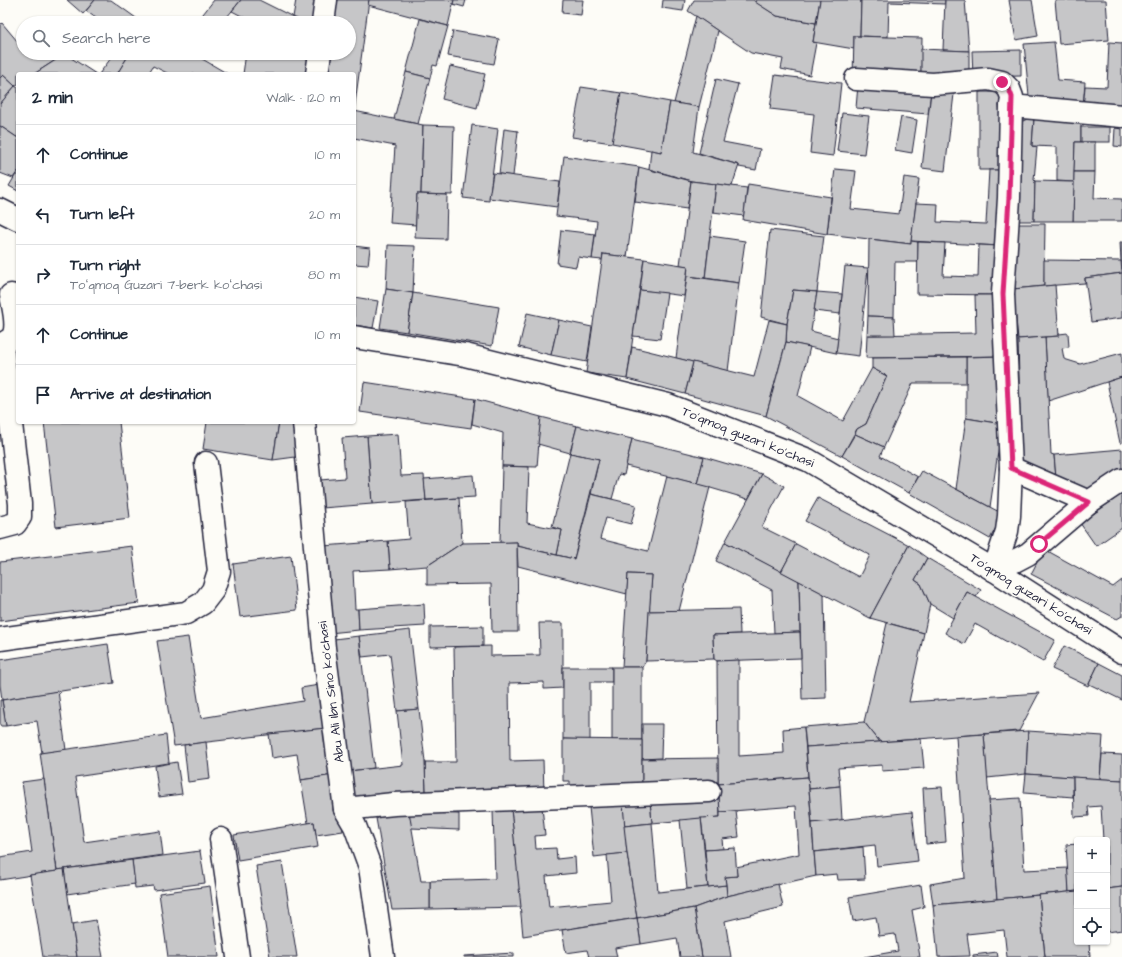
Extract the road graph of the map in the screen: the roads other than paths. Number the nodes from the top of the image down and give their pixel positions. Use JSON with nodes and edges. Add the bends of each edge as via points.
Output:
{"nodes":[{"id":1,"x":326,"y":0,"type":"edge"},
{"id":2,"x":324,"y":16,"type":"edge"},
{"id":3,"x":319,"y":60,"type":"edge"},
{"id":4,"x":317,"y":72,"type":"edge"},
{"id":5,"x":856,"y":79,"type":"dead end"},
{"id":6,"x":1012,"y":106,"type":"junction"},
{"id":7,"x":1122,"y":116,"type":"edge"},
{"id":8,"x":0,"y":210,"type":"edge"},
{"id":9,"x":16,"y":218,"type":"edge"},
{"id":10,"x":10,"y":290,"type":"edge"},
{"id":11,"x":356,"y":337,"type":"edge"},
{"id":12,"x":1,"y":344,"type":"edge"},
{"id":13,"x":304,"y":424,"type":"edge"},
{"id":14,"x":206,"y":462,"type":"dead end"},
{"id":15,"x":1011,"y":468,"type":"junction"},
{"id":16,"x":1122,"y":480,"type":"edge"},
{"id":17,"x":1089,"y":502,"type":"junction"},
{"id":18,"x":0,"y":528,"type":"edge"},
{"id":19,"x":994,"y":570,"type":"junction"},
{"id":20,"x":0,"y":639,"type":"edge"},
{"id":21,"x":1122,"y":652,"type":"edge"},
{"id":22,"x":709,"y":792,"type":"dead end"},
{"id":23,"x":345,"y":809,"type":"junction"},
{"id":24,"x":221,"y":839,"type":"dead end"},
{"id":25,"x":238,"y":957,"type":"edge"},
{"id":26,"x":383,"y":957,"type":"edge"}],
"edges":[{"from":1,"to":2,"type":"street"},
{"from":3,"to":4,"type":"street"},
{"from":5,"to":6,"type":"street","via":[[933,84],[988,79],[1002,82],[1009,89]]},
{"from":6,"to":7,"type":"street"},
{"from":6,"to":15,"type":"street","via":[[1003,294]]},
{"from":8,"to":9,"type":"street"},
{"from":10,"to":12,"type":"street","via":[[15,324],[13,335]]},
{"from":11,"to":19,"type":"street","name":"To'qmoq guzari ko'chasi","via":[[465,355],[668,405],[808,460]]},
{"from":12,"to":18,"type":"street","via":[[20,517],[15,524]]},
{"from":13,"to":23,"type":"street","name":"Abu Ali Ibn Sino ko'chasi","via":[[324,648]]},
{"from":14,"to":20,"type":"street","via":[[219,571],[214,590],[203,604],[186,613]]},
{"from":15,"to":17,"type":"street"},
{"from":15,"to":19,"type":"street","via":[[1007,531]]},
{"from":16,"to":17,"type":"street"},
{"from":17,"to":19,"type":"street","via":[[1028,554]]},
{"from":19,"to":21,"type":"street","name":"To'qmoq guzari ko'chasi"},
{"from":22,"to":23,"type":"street","via":[[394,804]]},
{"from":23,"to":26,"type":"street","name":"Abu Ali Ibn Sino ko'chasi","via":[[355,826],[370,867]]},
{"from":24,"to":25,"type":"street"}]}
